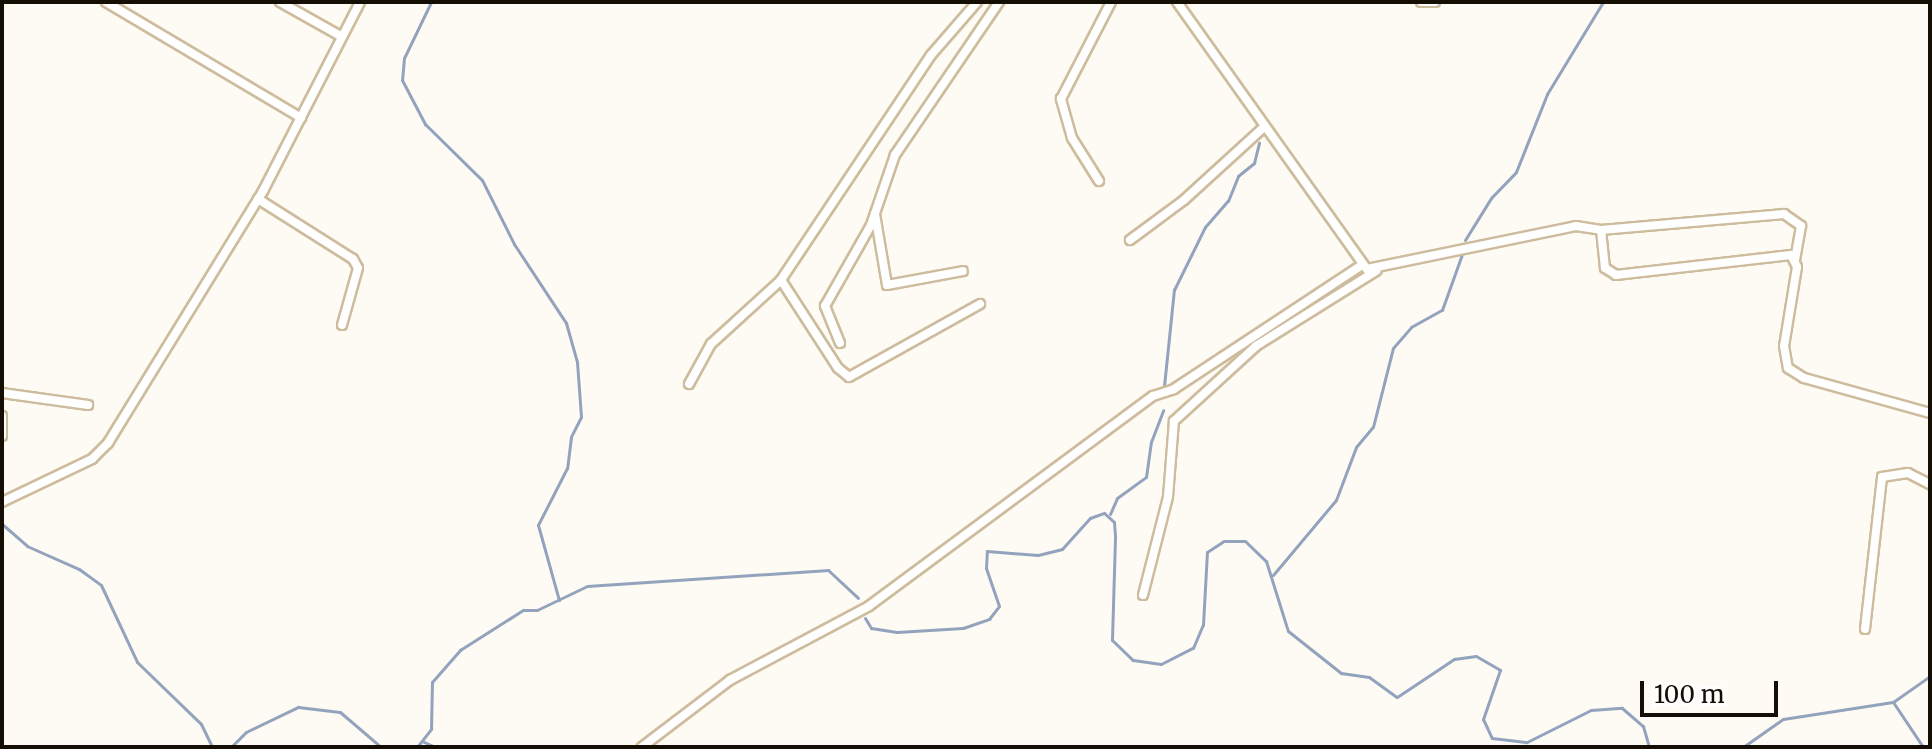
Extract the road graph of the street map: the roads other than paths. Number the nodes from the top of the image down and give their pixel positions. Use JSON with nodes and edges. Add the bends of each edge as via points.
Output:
{"nodes":[{"id":1,"x":106,"y":2,"type":"edge"},
{"id":2,"x":280,"y":2,"type":"edge"},
{"id":3,"x":360,"y":2,"type":"edge"},
{"id":4,"x":977,"y":2,"type":"edge"},
{"id":5,"x":999,"y":2,"type":"edge"},
{"id":6,"x":1111,"y":2,"type":"edge"},
{"id":7,"x":1177,"y":2,"type":"edge"},
{"id":8,"x":1421,"y":2,"type":"edge"},
{"id":9,"x":1435,"y":2,"type":"edge"},
{"id":10,"x":342,"y":37,"type":"junction"},
{"id":11,"x":301,"y":118,"type":"junction"},
{"id":12,"x":1264,"y":127,"type":"junction"},
{"id":13,"x":1099,"y":181,"type":"dead end"},
{"id":14,"x":258,"y":199,"type":"junction"},
{"id":15,"x":875,"y":214,"type":"junction"},
{"id":16,"x":1601,"y":230,"type":"junction"},
{"id":17,"x":1130,"y":240,"type":"dead end"},
{"id":18,"x":1795,"y":259,"type":"junction"},
{"id":19,"x":1362,"y":265,"type":"junction"},
{"id":20,"x":963,"y":271,"type":"dead end"},
{"id":21,"x":1376,"y":271,"type":"junction"},
{"id":22,"x":781,"y":280,"type":"junction"},
{"id":23,"x":980,"y":304,"type":"dead end"},
{"id":24,"x":342,"y":325,"type":"dead end"},
{"id":25,"x":840,"y":343,"type":"dead end"},
{"id":26,"x":689,"y":384,"type":"dead end"},
{"id":27,"x":2,"y":393,"type":"edge"},
{"id":28,"x":88,"y":405,"type":"dead end"},
{"id":29,"x":1930,"y":413,"type":"edge"},
{"id":30,"x":2,"y":416,"type":"edge"},
{"id":31,"x":2,"y":436,"type":"edge"},
{"id":32,"x":1930,"y":484,"type":"edge"},
{"id":33,"x":2,"y":502,"type":"edge"},
{"id":34,"x":1143,"y":595,"type":"dead end"},
{"id":35,"x":1865,"y":629,"type":"dead end"},
{"id":36,"x":642,"y":747,"type":"edge"}],
"edges":[{"from":1,"to":11,"type":"street"},
{"from":2,"to":10,"type":"street"},
{"from":3,"to":10,"type":"street"},
{"from":4,"to":22,"type":"street","via":[[931,55]]},
{"from":5,"to":15,"type":"street","via":[[900,147]]},
{"from":6,"to":13,"type":"street","via":[[1061,99],[1072,138]]},
{"from":7,"to":12,"type":"street"},
{"from":8,"to":9,"type":"street"},
{"from":10,"to":11,"type":"street"},
{"from":11,"to":14,"type":"street"},
{"from":12,"to":17,"type":"street","via":[[1184,200]]},
{"from":12,"to":19,"type":"street"},
{"from":14,"to":24,"type":"street","via":[[353,259],[358,268]]},
{"from":14,"to":33,"type":"street","via":[[101,451]]},
{"from":15,"to":20,"type":"street","via":[[887,285]]},
{"from":15,"to":25,"type":"street","via":[[825,306]]},
{"from":16,"to":18,"type":"street","via":[[1605,268],[1616,275],[1783,253]]},
{"from":16,"to":18,"type":"street","via":[[1784,214],[1801,226]]},
{"from":16,"to":21,"type":"street","via":[[1576,226]]},
{"from":18,"to":29,"type":"street","via":[[1796,286],[1784,346],[1788,368],[1804,378]]},
{"from":19,"to":21,"type":"street"},
{"from":19,"to":36,"type":"street","via":[[1174,389],[1153,396],[869,606],[730,680]]},
{"from":21,"to":34,"type":"street","via":[[1256,346],[1174,421],[1168,497]]},
{"from":22,"to":23,"type":"street","via":[[849,377]]},
{"from":22,"to":26,"type":"street","via":[[711,344]]},
{"from":27,"to":28,"type":"street"},
{"from":30,"to":31,"type":"street"},
{"from":32,"to":35,"type":"street","via":[[1908,473],[1882,477]]}]}
